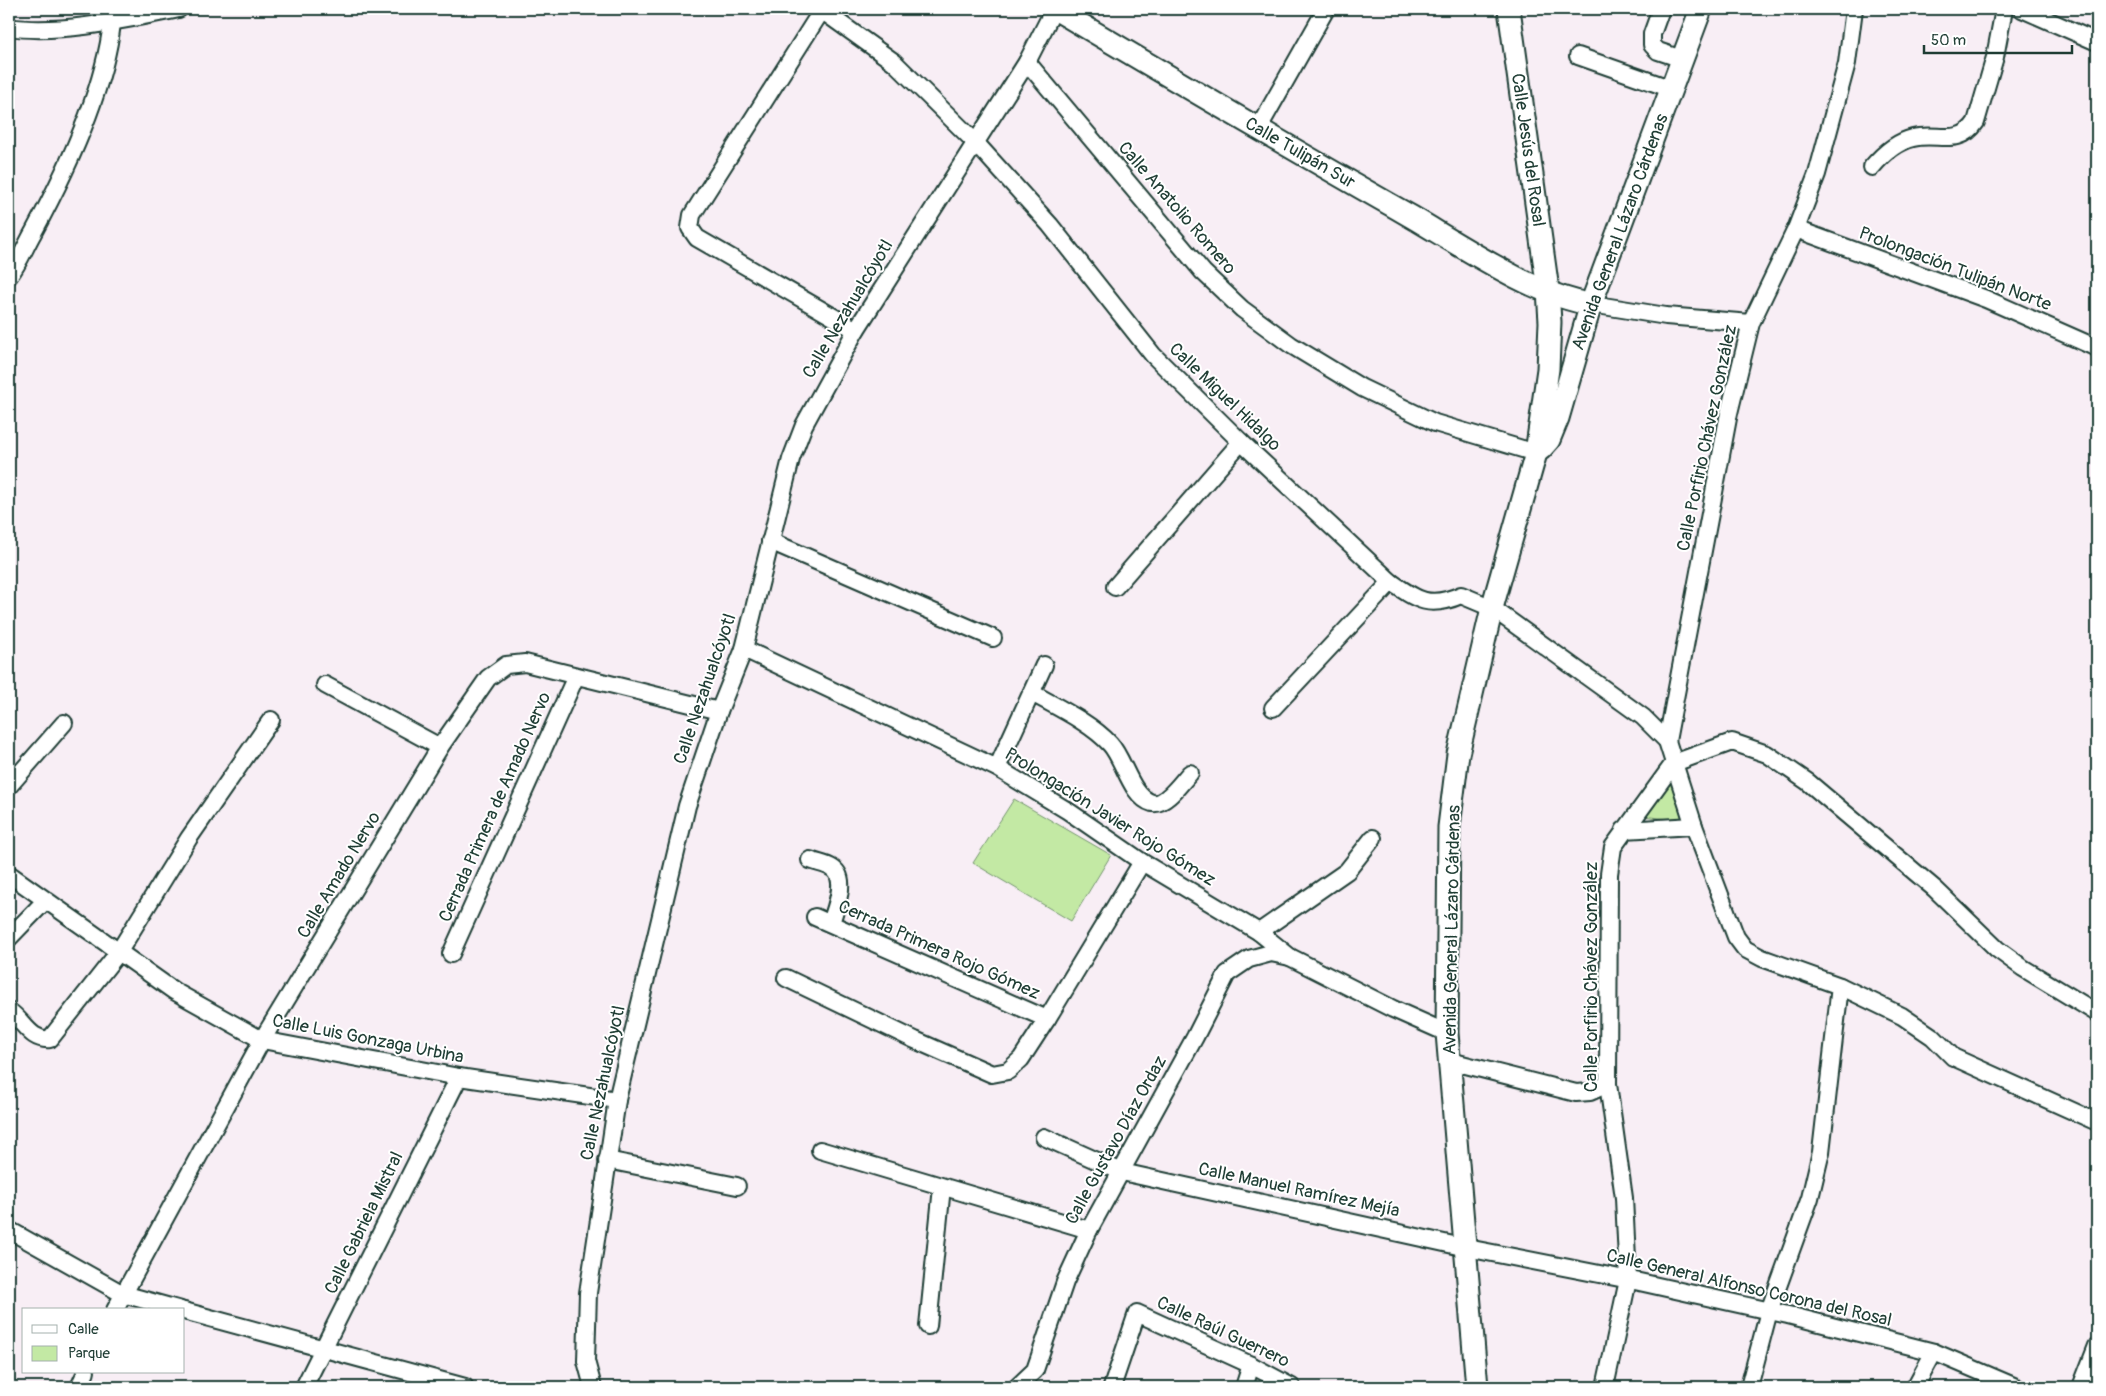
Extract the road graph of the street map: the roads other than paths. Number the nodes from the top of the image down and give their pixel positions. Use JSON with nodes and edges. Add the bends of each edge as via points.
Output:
{"nodes":[{"id":1,"x":179,"y":9,"type":"edge"},
{"id":2,"x":821,"y":9,"type":"edge"},
{"id":3,"x":1054,"y":9,"type":"edge"},
{"id":4,"x":1326,"y":9,"type":"edge"},
{"id":5,"x":1509,"y":9,"type":"edge"},
{"id":6,"x":1661,"y":9,"type":"edge"},
{"id":7,"x":1701,"y":9,"type":"edge"},
{"id":8,"x":1854,"y":9,"type":"edge"},
{"id":9,"x":2004,"y":9,"type":"edge"},
{"id":10,"x":2022,"y":9,"type":"edge"},
{"id":11,"x":112,"y":23,"type":"junction"},
{"id":12,"x":9,"y":27,"type":"edge"},
{"id":13,"x":2097,"y":42,"type":"edge"},
{"id":14,"x":1578,"y":56,"type":"dead end"},
{"id":15,"x":1682,"y":59,"type":"junction"},
{"id":16,"x":1027,"y":62,"type":"junction"},
{"id":17,"x":1672,"y":88,"type":"junction"},
{"id":18,"x":1258,"y":130,"type":"junction"},
{"id":19,"x":974,"y":142,"type":"junction"},
{"id":20,"x":1872,"y":167,"type":"dead end"},
{"id":21,"x":1796,"y":229,"type":"junction"},
{"id":22,"x":9,"y":276,"type":"edge"},
{"id":23,"x":1548,"y":290,"type":"junction"},
{"id":24,"x":1591,"y":304,"type":"junction"},
{"id":25,"x":1751,"y":323,"type":"junction"},
{"id":26,"x":856,"y":330,"type":"junction"},
{"id":27,"x":2097,"y":348,"type":"edge"},
{"id":28,"x":1241,"y":442,"type":"junction"},
{"id":29,"x":1536,"y":453,"type":"junction"},
{"id":30,"x":770,"y":541,"type":"junction"},
{"id":31,"x":1391,"y":582,"type":"junction"},
{"id":32,"x":1115,"y":587,"type":"dead end"},
{"id":33,"x":1492,"y":608,"type":"junction"},
{"id":34,"x":993,"y":638,"type":"dead end"},
{"id":35,"x":744,"y":649,"type":"junction"},
{"id":36,"x":1044,"y":665,"type":"dead end"},
{"id":37,"x":576,"y":676,"type":"junction"},
{"id":38,"x":325,"y":685,"type":"dead end"},
{"id":39,"x":1032,"y":694,"type":"junction"},
{"id":40,"x":1273,"y":708,"type":"dead end"},
{"id":41,"x":719,"y":711,"type":"junction"},
{"id":42,"x":270,"y":720,"type":"dead end"},
{"id":43,"x":64,"y":723,"type":"dead end"},
{"id":44,"x":1667,"y":741,"type":"junction"},
{"id":45,"x":440,"y":746,"type":"junction"},
{"id":46,"x":1674,"y":763,"type":"junction"},
{"id":47,"x":997,"y":768,"type":"junction"},
{"id":48,"x":1190,"y":773,"type":"dead end"},
{"id":49,"x":9,"y":786,"type":"edge"},
{"id":50,"x":1694,"y":826,"type":"junction"},
{"id":51,"x":1624,"y":830,"type":"junction"},
{"id":52,"x":1373,"y":838,"type":"dead end"},
{"id":53,"x":810,"y":860,"type":"dead end"},
{"id":54,"x":1142,"y":862,"type":"junction"},
{"id":55,"x":9,"y":874,"type":"edge"},
{"id":56,"x":46,"y":901,"type":"junction"},
{"id":57,"x":815,"y":917,"type":"dead end"},
{"id":58,"x":831,"y":923,"type":"junction"},
{"id":59,"x":1259,"y":932,"type":"junction"},
{"id":60,"x":9,"y":938,"type":"edge"},
{"id":61,"x":118,"y":953,"type":"junction"},
{"id":62,"x":451,"y":954,"type":"dead end"},
{"id":63,"x":1290,"y":957,"type":"junction"},
{"id":64,"x":786,"y":978,"type":"dead end"},
{"id":65,"x":1840,"y":986,"type":"junction"},
{"id":66,"x":9,"y":1011,"type":"edge"},
{"id":67,"x":2097,"y":1013,"type":"edge"},
{"id":68,"x":1046,"y":1020,"type":"junction"},
{"id":69,"x":1447,"y":1033,"type":"junction"},
{"id":70,"x":262,"y":1040,"type":"junction"},
{"id":71,"x":1450,"y":1061,"type":"junction"},
{"id":72,"x":459,"y":1077,"type":"junction"},
{"id":73,"x":1608,"y":1084,"type":"junction"},
{"id":74,"x":617,"y":1100,"type":"junction"},
{"id":75,"x":2097,"y":1122,"type":"edge"},
{"id":76,"x":1044,"y":1137,"type":"dead end"},
{"id":77,"x":820,"y":1150,"type":"dead end"},
{"id":78,"x":607,"y":1160,"type":"junction"},
{"id":79,"x":1122,"y":1172,"type":"junction"},
{"id":80,"x":737,"y":1186,"type":"dead end"},
{"id":81,"x":942,"y":1187,"type":"junction"},
{"id":82,"x":9,"y":1230,"type":"edge"},
{"id":83,"x":1089,"y":1230,"type":"junction"},
{"id":84,"x":1467,"y":1248,"type":"junction"},
{"id":85,"x":1628,"y":1280,"type":"junction"},
{"id":86,"x":123,"y":1294,"type":"junction"},
{"id":87,"x":117,"y":1308,"type":"edge"},
{"id":88,"x":175,"y":1308,"type":"edge"},
{"id":89,"x":185,"y":1311,"type":"edge"},
{"id":90,"x":1769,"y":1311,"type":"junction"},
{"id":91,"x":928,"y":1326,"type":"dead end"},
{"id":92,"x":2097,"y":1346,"type":"edge"},
{"id":93,"x":323,"y":1350,"type":"junction"},
{"id":94,"x":1934,"y":1352,"type":"junction"},
{"id":95,"x":1251,"y":1365,"type":"junction"},
{"id":96,"x":85,"y":1374,"type":"edge"},
{"id":97,"x":1473,"y":1383,"type":"edge"},
{"id":98,"x":79,"y":1387,"type":"edge"},
{"id":99,"x":304,"y":1387,"type":"edge"},
{"id":100,"x":465,"y":1387,"type":"edge"},
{"id":101,"x":593,"y":1387,"type":"edge"},
{"id":102,"x":1017,"y":1387,"type":"edge"},
{"id":103,"x":1112,"y":1387,"type":"edge"},
{"id":104,"x":1244,"y":1387,"type":"edge"},
{"id":105,"x":1292,"y":1387,"type":"edge"},
{"id":106,"x":1604,"y":1387,"type":"edge"},
{"id":107,"x":1749,"y":1387,"type":"edge"},
{"id":108,"x":1915,"y":1387,"type":"edge"},
{"id":109,"x":2016,"y":1387,"type":"edge"},
{"id":110,"x":2081,"y":1387,"type":"edge"}],
"edges":[{"from":1,"to":11,"type":"street"},
{"from":2,"to":19,"type":"street","name":"Calle Miguel Hidalgo","via":[[894,62]]},
{"from":2,"to":26,"type":"street","via":[[692,215],[690,228],[696,238]]},
{"from":3,"to":16,"type":"street","name":"Calle Nezahualcóyotl"},
{"from":3,"to":18,"type":"street","name":"Calle Tulipán Sur"},
{"from":4,"to":18,"type":"street"},
{"from":5,"to":23,"type":"street","name":"Calle Jesús del Rosal"},
{"from":6,"to":15,"type":"street","via":[[1652,34],[1652,45],[1658,51]]},
{"from":7,"to":15,"type":"street","name":"Avenida General Lázaro Cárdenas"},
{"from":8,"to":21,"type":"street","name":"Calle Porfirio Chávez González","via":[[1847,63],[1817,174]]},
{"from":9,"to":20,"type":"street","via":[[1995,57],[1976,122],[1970,131],[1962,136],[1914,138],[1888,151]]},
{"from":10,"to":13,"type":"street"},
{"from":11,"to":12,"type":"street","via":[[30,29]]},
{"from":11,"to":22,"type":"street","via":[[108,53],[84,123],[46,210]]},
{"from":14,"to":17,"type":"street"},
{"from":15,"to":17,"type":"street","name":"Avenida General Lázaro Cárdenas"},
{"from":16,"to":19,"type":"street","name":"Calle Nezahualcóyotl"},
{"from":16,"to":29,"type":"street","name":"Calle Anatolio Romero","via":[[1203,272],[1242,308],[1291,345],[1362,388],[1435,423]]},
{"from":17,"to":24,"type":"street","name":"Avenida General Lázaro Cárdenas"},
{"from":18,"to":23,"type":"street","name":"Calle Tulipán Sur","via":[[1507,272]]},
{"from":19,"to":26,"type":"street","name":"Calle Nezahualcóyotl"},
{"from":19,"to":28,"type":"street","name":"Calle Miguel Hidalgo","via":[[1050,224],[1153,355]]},
{"from":21,"to":25,"type":"street","name":"Calle Porfirio Chávez González"},
{"from":21,"to":27,"type":"street","name":"Prolongación Tulipán Norte","via":[[1986,299]]},
{"from":23,"to":24,"type":"street","name":"Calle Tulipán Sur","via":[[1572,302]]},
{"from":23,"to":29,"type":"street","name":"Avenida General Lázaro Cárdenas","via":[[1548,369]]},
{"from":24,"to":25,"type":"street","via":[[1666,316]]},
{"from":24,"to":29,"type":"street","name":"Avenida General Lázaro Cárdenas","via":[[1558,418],[1549,440]]},
{"from":25,"to":44,"type":"street","name":"Calle Porfirio Chávez González","via":[[1729,413]]},
{"from":26,"to":30,"type":"street","name":"Calle Nezahualcóyotl","via":[[804,424]]},
{"from":28,"to":31,"type":"street","name":"Calle Miguel Hidalgo"},
{"from":28,"to":32,"type":"street"},
{"from":29,"to":33,"type":"street","name":"Avenida General Lázaro Cárdenas"},
{"from":30,"to":34,"type":"street"},
{"from":30,"to":35,"type":"street","name":"Calle Nezahualcóyotl"},
{"from":31,"to":33,"type":"street","name":"Calle Miguel Hidalgo","via":[[1414,598],[1444,602],[1461,595]]},
{"from":31,"to":40,"type":"street"},
{"from":33,"to":44,"type":"street","name":"Calle Miguel Hidalgo","via":[[1643,717]]},
{"from":33,"to":69,"type":"street","name":"Avenida General Lázaro Cárdenas","via":[[1458,754],[1449,828]]},
{"from":35,"to":41,"type":"street","name":"Calle Nezahualcóyotl"},
{"from":35,"to":47,"type":"street","name":"Prolongación Javier Rojo Gómez"},
{"from":36,"to":39,"type":"street"},
{"from":37,"to":41,"type":"street","name":"Calle Amado Nervo"},
{"from":37,"to":45,"type":"street","name":"Calle Amado Nervo","via":[[525,663],[506,665],[488,678]]},
{"from":37,"to":62,"type":"street","name":"Cerrada Primera de Amado Nervo"},
{"from":38,"to":45,"type":"street"},
{"from":39,"to":47,"type":"street"},
{"from":39,"to":48,"type":"street","via":[[1077,718],[1111,744],[1137,791],[1151,803],[1167,798]]},
{"from":41,"to":74,"type":"street","name":"Calle Nezahualcóyotl","via":[[687,806]]},
{"from":42,"to":61,"type":"street","via":[[189,838]]},
{"from":43,"to":49,"type":"street"},
{"from":44,"to":46,"type":"street"},
{"from":45,"to":70,"type":"street","name":"Calle Amado Nervo"},
{"from":46,"to":50,"type":"street"},
{"from":46,"to":51,"type":"street","name":"Calle Porfirio Chávez González"},
{"from":46,"to":67,"type":"street","via":[[1732,742],[1767,754],[1808,782],[1935,889],[1997,949],[2022,968]]},
{"from":47,"to":54,"type":"street","name":"Prolongación Javier Rojo Gómez","via":[[1068,811]]},
{"from":50,"to":51,"type":"street"},
{"from":50,"to":65,"type":"street","via":[[1736,937],[1745,949]]},
{"from":51,"to":73,"type":"street","name":"Calle Porfirio Chávez González","via":[[1613,847],[1609,874]]},
{"from":52,"to":59,"type":"street","via":[[1347,871]]},
{"from":53,"to":58,"type":"street","via":[[834,868],[840,878],[840,895]]},
{"from":54,"to":59,"type":"street","name":"Prolongación Javier Rojo Gómez"},
{"from":54,"to":68,"type":"street"},
{"from":55,"to":56,"type":"street","name":"Calle Luis Gonzaga Urbina"},
{"from":56,"to":60,"type":"street"},
{"from":56,"to":61,"type":"street","name":"Calle Luis Gonzaga Urbina"},
{"from":57,"to":58,"type":"street","name":"Cerrada Primera Rojo Gómez"},
{"from":58,"to":68,"type":"street","name":"Cerrada Primera Rojo Gómez"},
{"from":59,"to":63,"type":"street","name":"Prolongación Javier Rojo Gómez"},
{"from":61,"to":66,"type":"street","via":[[50,1039],[42,1040],[30,1034],[19,1018]]},
{"from":61,"to":70,"type":"street","name":"Calle Luis Gonzaga Urbina","via":[[174,991]]},
{"from":63,"to":69,"type":"street","name":"Prolongación Javier Rojo Gómez"},
{"from":63,"to":79,"type":"street","name":"Calle Gustavo Díaz Ordaz","via":[[1271,953],[1249,959],[1227,974]]},
{"from":64,"to":68,"type":"street","via":[[992,1074],[1008,1071],[1021,1059]]},
{"from":65,"to":75,"type":"street","via":[[1902,1016],[1933,1037],[1953,1057]]},
{"from":65,"to":90,"type":"street","via":[[1821,1152],[1810,1198]]},
{"from":69,"to":71,"type":"street","name":"Avenida General Lázaro Cárdenas"},
{"from":70,"to":72,"type":"street","name":"Calle Luis Gonzaga Urbina"},
{"from":70,"to":86,"type":"street","name":"Calle Amado Nervo"},
{"from":71,"to":73,"type":"street","via":[[1576,1093],[1590,1092]]},
{"from":71,"to":84,"type":"street","name":"Avenida General Lázaro Cárdenas"},
{"from":72,"to":74,"type":"street","name":"Calle Luis Gonzaga Urbina"},
{"from":72,"to":93,"type":"street","name":"Calle Gabriela Mistral"},
{"from":73,"to":85,"type":"street","name":"Calle Porfirio Chávez González","via":[[1624,1198]]},
{"from":74,"to":78,"type":"street","name":"Calle Nezahualcóyotl"},
{"from":76,"to":79,"type":"street","name":"Calle Manuel Ramírez Mejía"},
{"from":77,"to":81,"type":"street"},
{"from":78,"to":80,"type":"street"},
{"from":78,"to":101,"type":"street","name":"Calle Nezahualcóyotl","via":[[588,1293],[586,1360]]},
{"from":79,"to":83,"type":"street","name":"Calle Gustavo Díaz Ordaz"},
{"from":79,"to":84,"type":"street","name":"Calle Manuel Ramírez Mejía"},
{"from":81,"to":83,"type":"street"},
{"from":81,"to":91,"type":"street"},
{"from":82,"to":86,"type":"street"},
{"from":83,"to":102,"type":"street","name":"Calle Gustavo Díaz Ordaz","via":[[1065,1282],[1035,1370]]},
{"from":84,"to":85,"type":"street","name":"Calle General Alfonso Corona del Rosal"},
{"from":84,"to":97,"type":"street","name":"Avenida General Lázaro Cárdenas"},
{"from":85,"to":90,"type":"street","name":"Calle General Alfonso Corona del Rosal"},
{"from":85,"to":106,"type":"street","name":"Calle Porfirio Chávez González"},
{"from":86,"to":87,"type":"street","name":"Calle Amado Nervo"},
{"from":86,"to":88,"type":"street"},
{"from":89,"to":93,"type":"street"},
{"from":90,"to":94,"type":"street","name":"Calle General Alfonso Corona del Rosal"},
{"from":90,"to":107,"type":"street"},
{"from":92,"to":110,"type":"street"},
{"from":93,"to":99,"type":"street","name":"Calle Gabriela Mistral"},
{"from":93,"to":100,"type":"street"},
{"from":94,"to":108,"type":"street"},
{"from":94,"to":109,"type":"street","name":"Calle General Alfonso Corona del Rosal"},
{"from":95,"to":103,"type":"street","name":"Calle Raúl Guerrero","via":[[1137,1313]]},
{"from":95,"to":104,"type":"street"},
{"from":95,"to":105,"type":"street","name":"Calle Raúl Guerrero"},
{"from":96,"to":98,"type":"street"}]}
